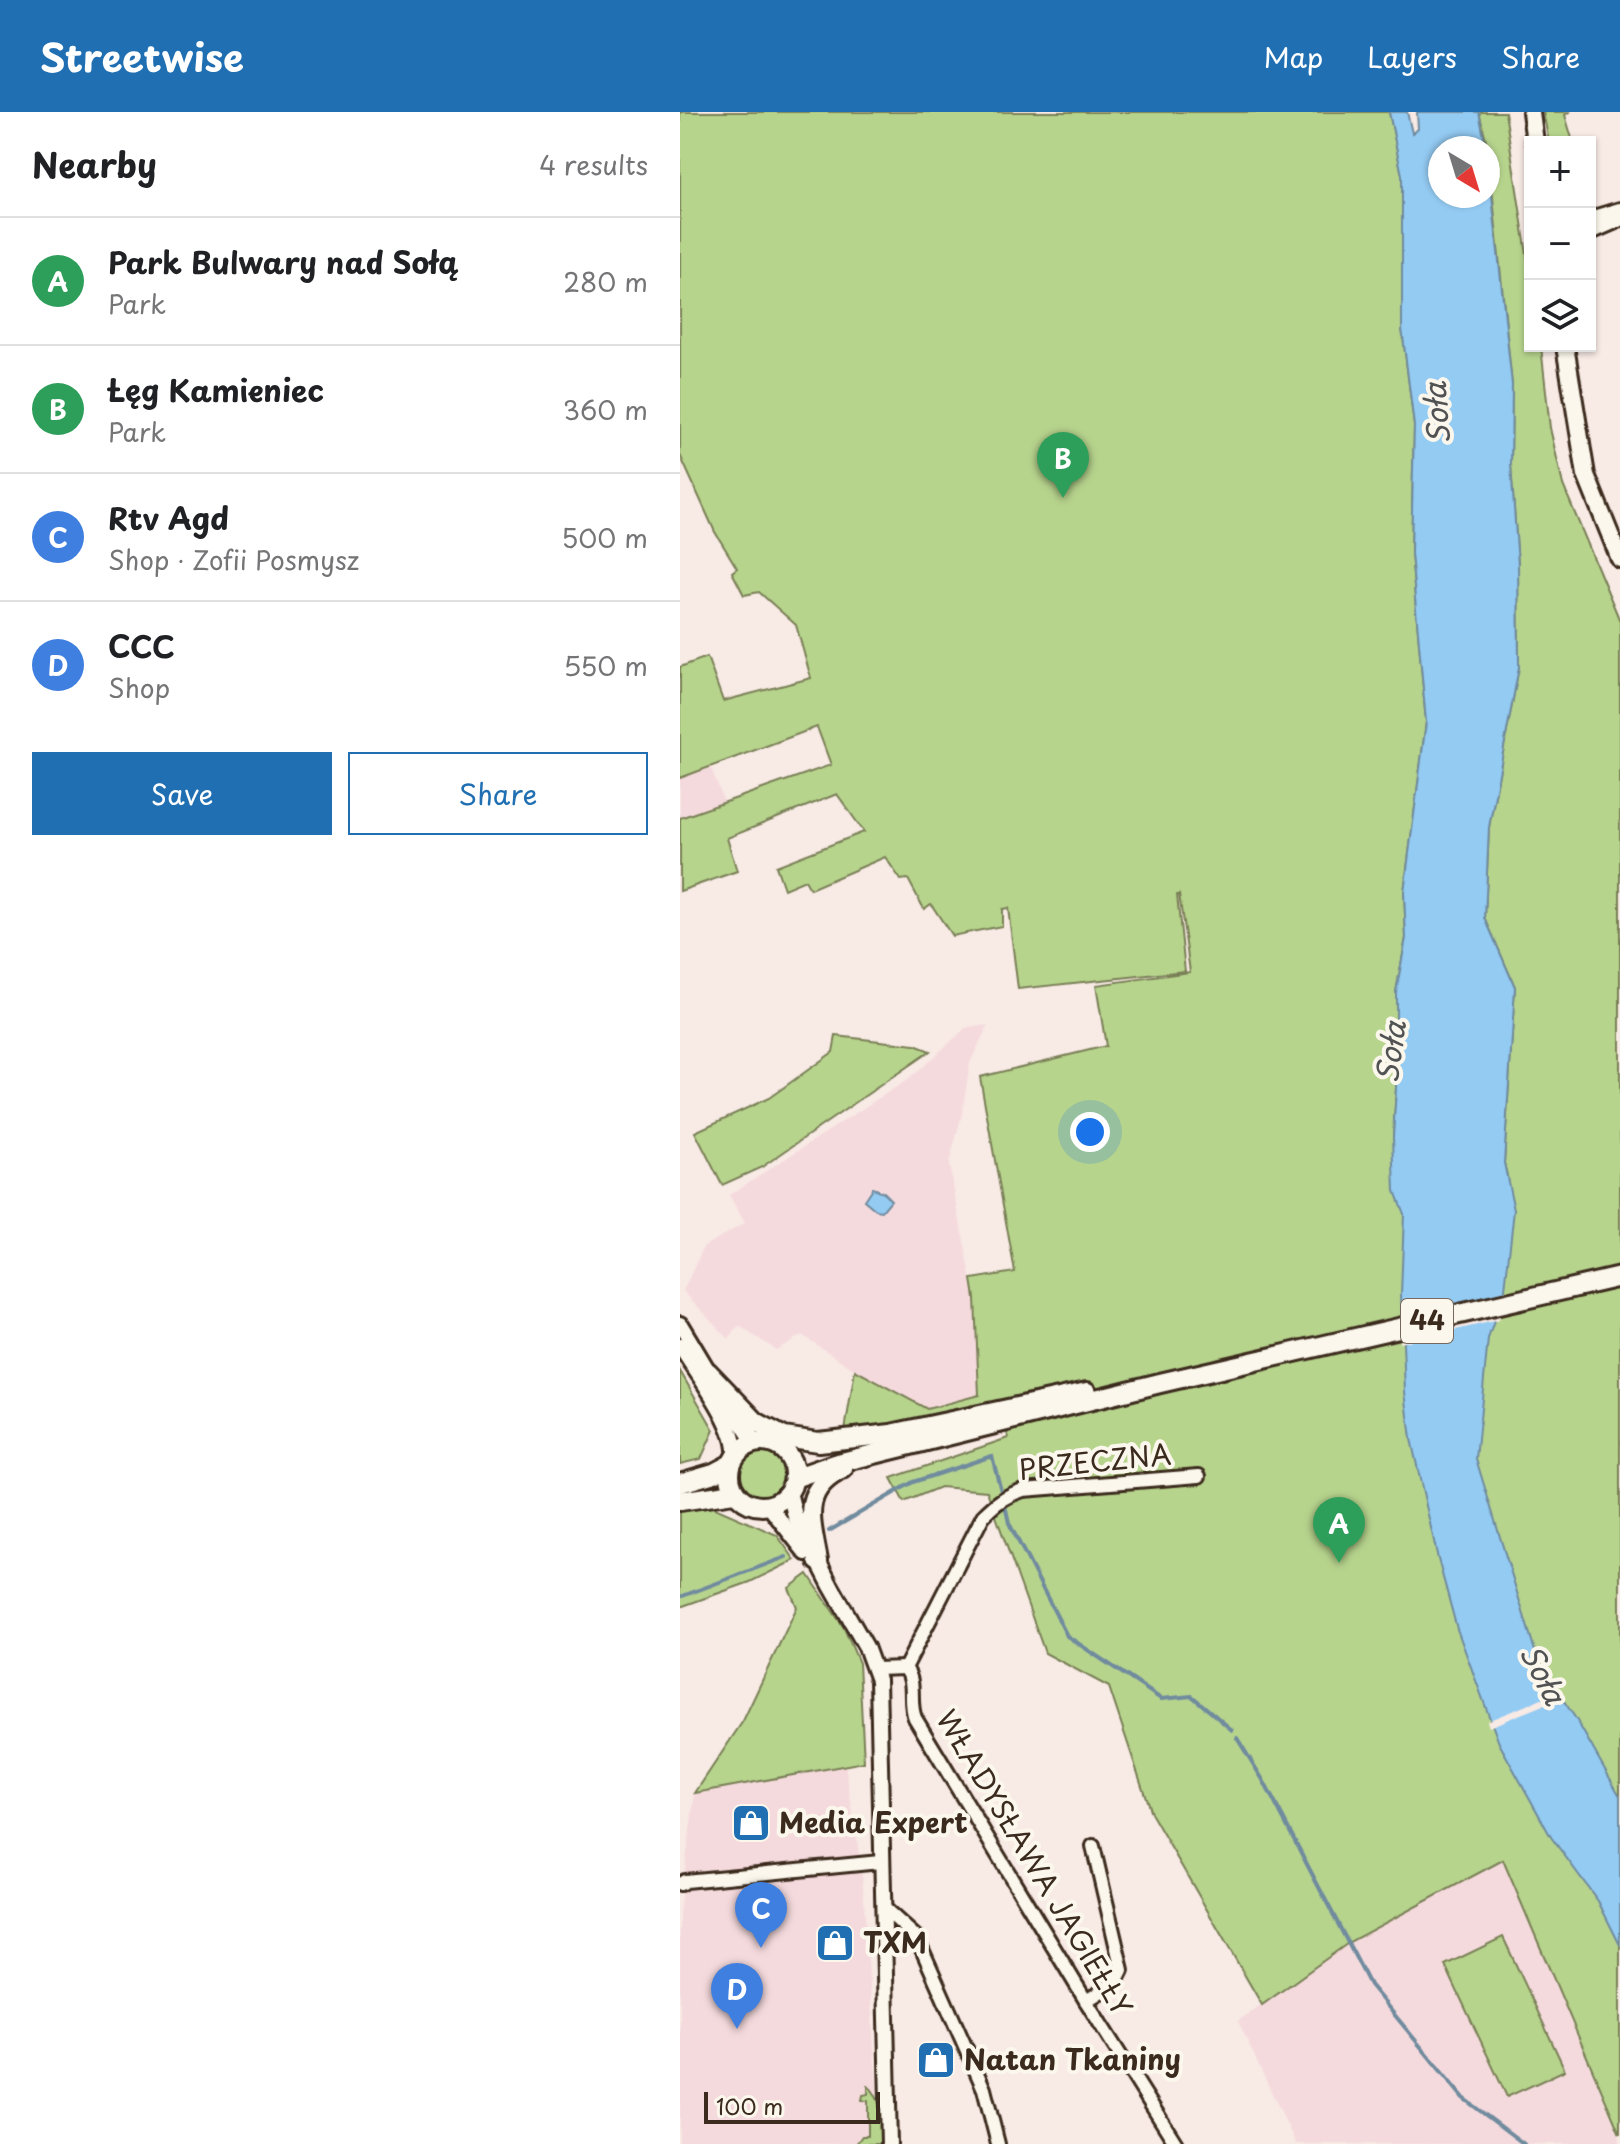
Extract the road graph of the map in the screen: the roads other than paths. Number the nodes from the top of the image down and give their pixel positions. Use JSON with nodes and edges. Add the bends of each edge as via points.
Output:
{"nodes":[{"id":1,"x":1531,"y":112,"type":"edge"},
{"id":2,"x":1534,"y":136,"type":"edge"},
{"id":3,"x":1620,"y":210,"type":"edge"},
{"id":4,"x":1596,"y":217,"type":"edge"},
{"id":5,"x":1620,"y":219,"type":"edge"},
{"id":6,"x":1596,"y":229,"type":"edge"},
{"id":7,"x":1566,"y":352,"type":"edge"},
{"id":8,"x":1620,"y":559,"type":"edge"},
{"id":9,"x":1620,"y":1277,"type":"edge"},
{"id":10,"x":680,"y":1324,"type":"edge"},
{"id":11,"x":680,"y":1346,"type":"edge"},
{"id":12,"x":708,"y":1372,"type":"junction"},
{"id":13,"x":890,"y":1442,"type":"junction"},
{"id":14,"x":755,"y":1443,"type":"junction"},
{"id":15,"x":787,"y":1454,"type":"junction"},
{"id":16,"x":733,"y":1460,"type":"junction"},
{"id":17,"x":1199,"y":1476,"type":"dead end"},
{"id":18,"x":680,"y":1483,"type":"edge"},
{"id":19,"x":792,"y":1485,"type":"junction"},
{"id":20,"x":734,"y":1493,"type":"junction"},
{"id":21,"x":680,"y":1501,"type":"edge"},
{"id":22,"x":769,"y":1506,"type":"junction"},
{"id":23,"x":818,"y":1561,"type":"junction"},
{"id":24,"x":831,"y":1586,"type":"junction"},
{"id":25,"x":905,"y":1668,"type":"junction"},
{"id":26,"x":875,"y":1669,"type":"junction"},
{"id":27,"x":1093,"y":1846,"type":"dead end"},
{"id":28,"x":880,"y":1862,"type":"junction"},
{"id":29,"x":680,"y":1884,"type":"edge"},
{"id":30,"x":885,"y":1909,"type":"junction"},
{"id":31,"x":1086,"y":2001,"type":"junction"},
{"id":32,"x":889,"y":2144,"type":"edge"},
{"id":33,"x":998,"y":2144,"type":"edge"},
{"id":34,"x":1176,"y":2144,"type":"edge"}],
"edges":[{"from":1,"to":2,"type":"main road"},
{"from":3,"to":4,"type":"street"},
{"from":5,"to":6,"type":"street"},
{"from":7,"to":8,"type":"main road","via":[[1586,475]]},
{"from":9,"to":13,"type":"main road","number":"44"},
{"from":10,"to":12,"type":"street"},
{"from":11,"to":16,"type":"street","via":[[725,1419],[735,1448]]},
{"from":12,"to":13,"type":"main road","via":[[756,1422],[784,1437]]},
{"from":12,"to":14,"type":"street"},
{"from":13,"to":15,"type":"main road","number":"44"},
{"from":13,"to":19,"type":"main road","number":"44"},
{"from":13,"to":23,"type":"main road","via":[[820,1485],[810,1516]]},
{"from":14,"to":15,"type":"main road","number":"44","via":[[773,1444]]},
{"from":14,"to":16,"type":"main road"},
{"from":15,"to":19,"type":"main road"},
{"from":16,"to":18,"type":"main road","via":[[714,1473]]},
{"from":16,"to":20,"type":"main road"},
{"from":17,"to":25,"type":"street","name":"PRZECZNA","via":[[1007,1495],[983,1516]]},
{"from":19,"to":22,"type":"main road","number":"44"},
{"from":19,"to":23,"type":"street","via":[[795,1516]]},
{"from":20,"to":21,"type":"main road"},
{"from":20,"to":22,"type":"main road","via":[[749,1505]]},
{"from":22,"to":24,"type":"street"},
{"from":23,"to":24,"type":"street"},
{"from":24,"to":26,"type":"street"},
{"from":25,"to":26,"type":"street"},
{"from":25,"to":31,"type":"street","name":"WŁADYSŁAWA JAGIEŁŁY","via":[[915,1718]]},
{"from":26,"to":28,"type":"street","via":[[881,1739]]},
{"from":27,"to":31,"type":"street","via":[[1122,1970],[1116,1982]]},
{"from":28,"to":29,"type":"street"},
{"from":28,"to":30,"type":"street"},
{"from":30,"to":32,"type":"street"},
{"from":30,"to":33,"type":"street","via":[[917,1938],[984,2089]]},
{"from":31,"to":34,"type":"street","name":"WŁADYSŁAWA JAGIEŁŁY"}]}
